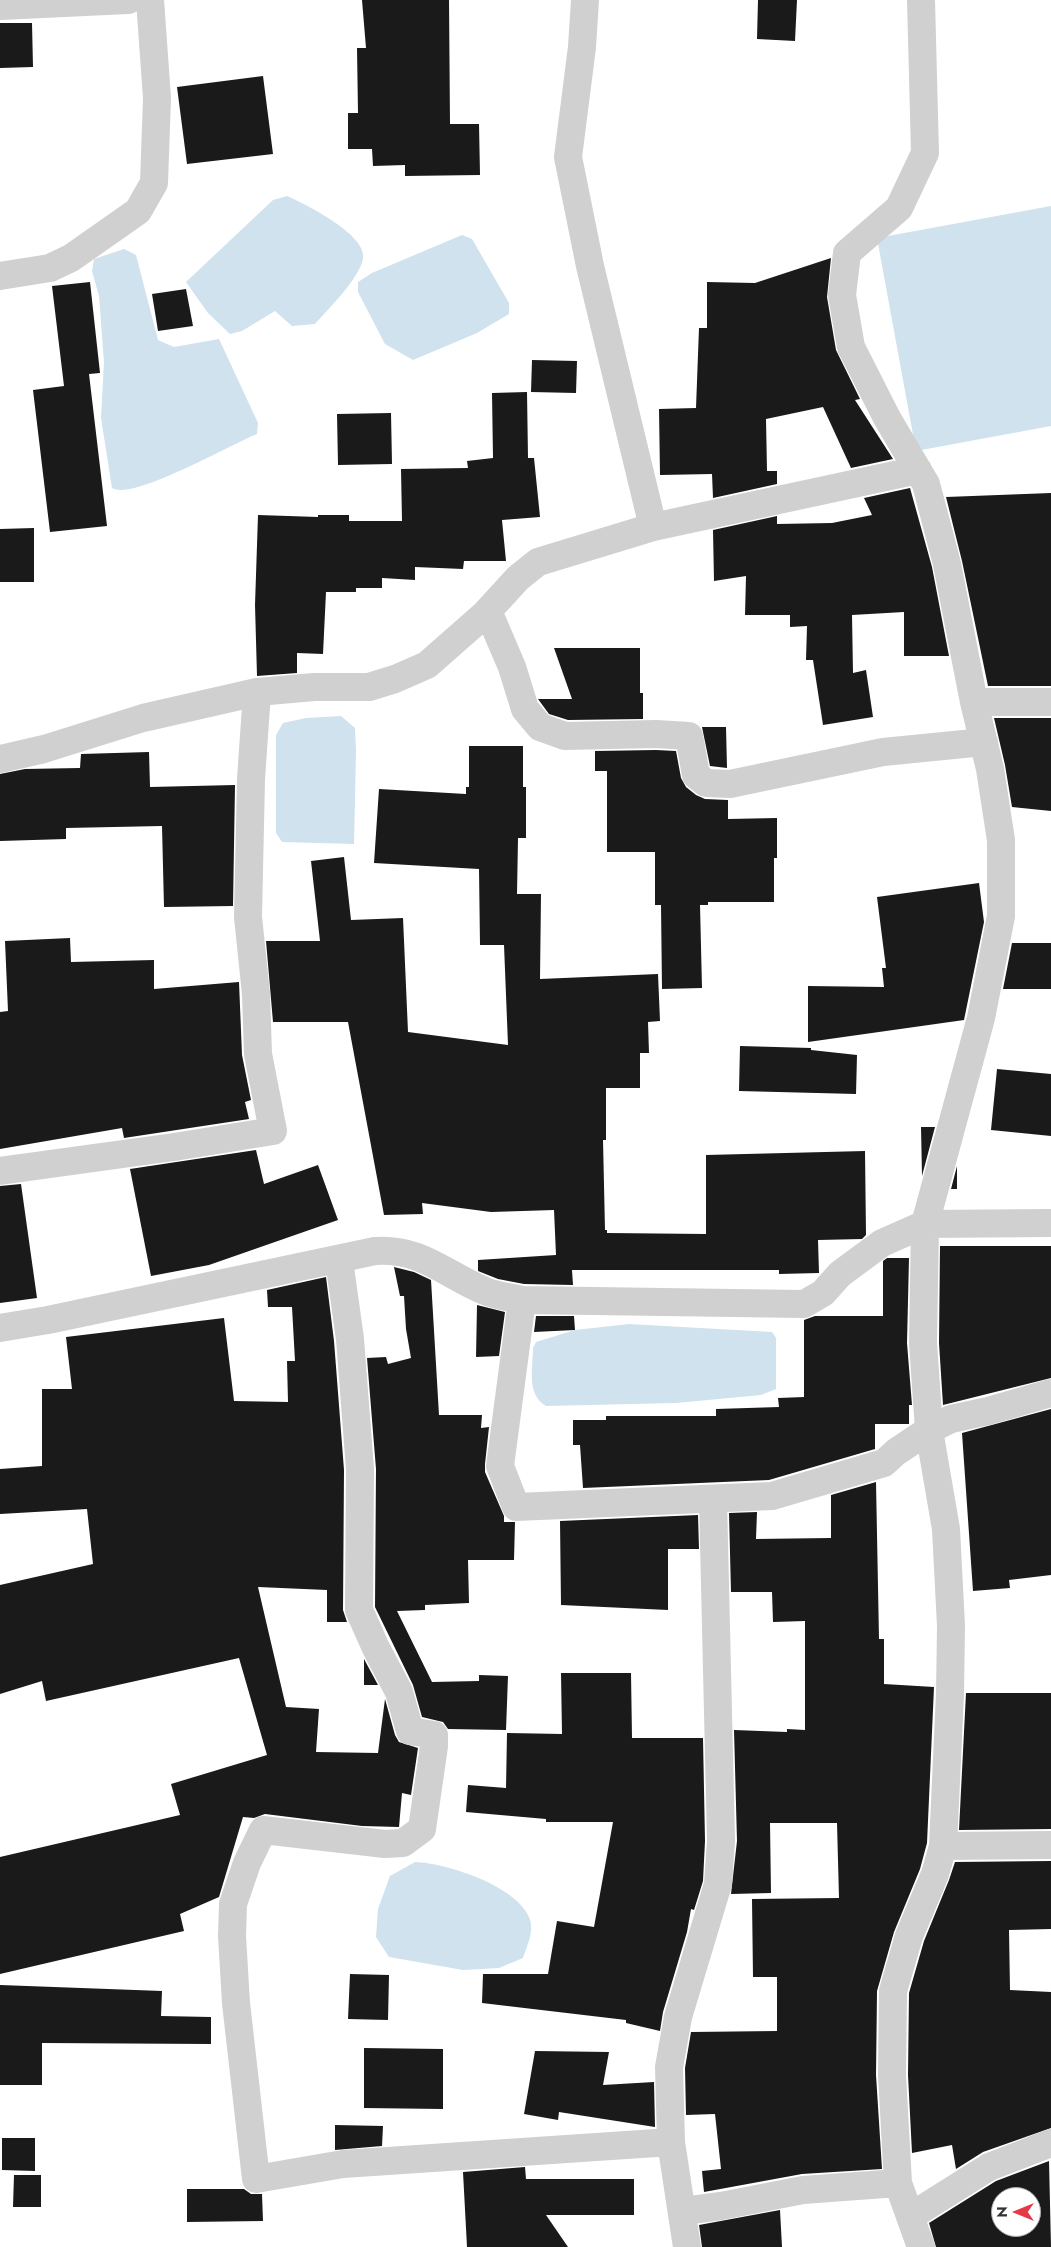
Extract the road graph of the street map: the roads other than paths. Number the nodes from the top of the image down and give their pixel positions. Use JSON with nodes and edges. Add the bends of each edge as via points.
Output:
{"nodes":[{"id":1,"x":128,"y":0,"type":"edge"},
{"id":2,"x":150,"y":0,"type":"edge"},
{"id":3,"x":585,"y":0,"type":"edge"},
{"id":4,"x":921,"y":0,"type":"edge"},
{"id":5,"x":0,"y":6,"type":"edge"},
{"id":6,"x":0,"y":276,"type":"edge"},
{"id":7,"x":918,"y":470,"type":"junction"},
{"id":8,"x":653,"y":527,"type":"junction"},
{"id":9,"x":488,"y":611,"type":"junction"},
{"id":10,"x":257,"y":692,"type":"junction"},
{"id":11,"x":974,"y":702,"type":"junction"},
{"id":12,"x":1051,"y":702,"type":"edge"},
{"id":13,"x":984,"y":742,"type":"junction"},
{"id":14,"x":0,"y":759,"type":"edge"},
{"id":15,"x":0,"y":1171,"type":"edge"},
{"id":16,"x":1051,"y":1222,"type":"edge"},
{"id":17,"x":925,"y":1224,"type":"junction"},
{"id":18,"x":339,"y":1260,"type":"junction"},
{"id":19,"x":522,"y":1300,"type":"junction"},
{"id":20,"x":0,"y":1328,"type":"edge"},
{"id":21,"x":1051,"y":1393,"type":"edge"},
{"id":22,"x":929,"y":1430,"type":"junction"},
{"id":23,"x":713,"y":1498,"type":"junction"},
{"id":24,"x":1051,"y":1845,"type":"edge"},
{"id":25,"x":943,"y":1846,"type":"junction"},
{"id":26,"x":671,"y":2142,"type":"junction"},
{"id":27,"x":1051,"y":2143,"type":"edge"},
{"id":28,"x":898,"y":2183,"type":"junction"},
{"id":29,"x":683,"y":2211,"type":"junction"},
{"id":30,"x":911,"y":2216,"type":"junction"},
{"id":31,"x":687,"y":2247,"type":"edge"},
{"id":32,"x":922,"y":2247,"type":"edge"}],
"edges":[{"from":1,"to":5,"type":"street"},
{"from":2,"to":6,"type":"street","via":[[157,98],[154,183],[138,211],[71,258],[50,268]]},
{"from":3,"to":8,"type":"street","via":[[568,157],[590,266]]},
{"from":4,"to":7,"type":"street","via":[[925,153],[899,208],[847,253],[842,295],[851,347]]},
{"from":7,"to":8,"type":"street"},
{"from":7,"to":11,"type":"street","via":[[926,484],[947,564]]},
{"from":8,"to":9,"type":"street","via":[[538,562],[518,578]]},
{"from":9,"to":10,"type":"street","via":[[428,665],[395,679],[369,687]]},
{"from":9,"to":13,"type":"street","via":[[525,708],[540,727],[565,736],[689,736],[696,775],[706,783],[730,784],[883,752]]},
{"from":10,"to":14,"type":"street","via":[[143,718],[44,749]]},
{"from":10,"to":15,"type":"street","via":[[251,779],[248,917],[258,1054],[273,1131]]},
{"from":11,"to":12,"type":"street"},
{"from":11,"to":13,"type":"street"},
{"from":13,"to":17,"type":"street","via":[[1001,840],[1001,916],[981,1018]]},
{"from":16,"to":17,"type":"street"},
{"from":17,"to":19,"type":"street","via":[[882,1244],[840,1274],[823,1293],[804,1304]]},
{"from":17,"to":22,"type":"street","via":[[923,1343]]},
{"from":18,"to":19,"type":"street","via":[[375,1251],[406,1252],[486,1292]]},
{"from":18,"to":20,"type":"street"},
{"from":18,"to":26,"type":"street","via":[[350,1339],[360,1469],[359,1610],[399,1692],[410,1732],[434,1735],[434,1746],[422,1829],[403,1843],[385,1844],[263,1830],[248,1863],[234,1904],[232,1936],[236,2002],[256,2179],[343,2164]]},
{"from":19,"to":23,"type":"street","via":[[500,1466],[516,1507]]},
{"from":21,"to":22,"type":"street","via":[[988,1412],[951,1419]]},
{"from":22,"to":23,"type":"street","via":[[884,1463],[772,1496]]},
{"from":22,"to":25,"type":"street","via":[[946,1529],[951,1626]]},
{"from":23,"to":26,"type":"street","via":[[721,1841],[718,1884],[678,2018],[669,2068]]},
{"from":24,"to":25,"type":"street"},
{"from":25,"to":28,"type":"street","via":[[935,1874],[908,1936],[893,1991],[892,2075]]},
{"from":26,"to":29,"type":"street"},
{"from":27,"to":30,"type":"street","via":[[989,2167]]},
{"from":28,"to":29,"type":"street","via":[[803,2190]]},
{"from":28,"to":30,"type":"street"},
{"from":29,"to":31,"type":"street"},
{"from":30,"to":32,"type":"street"}]}
